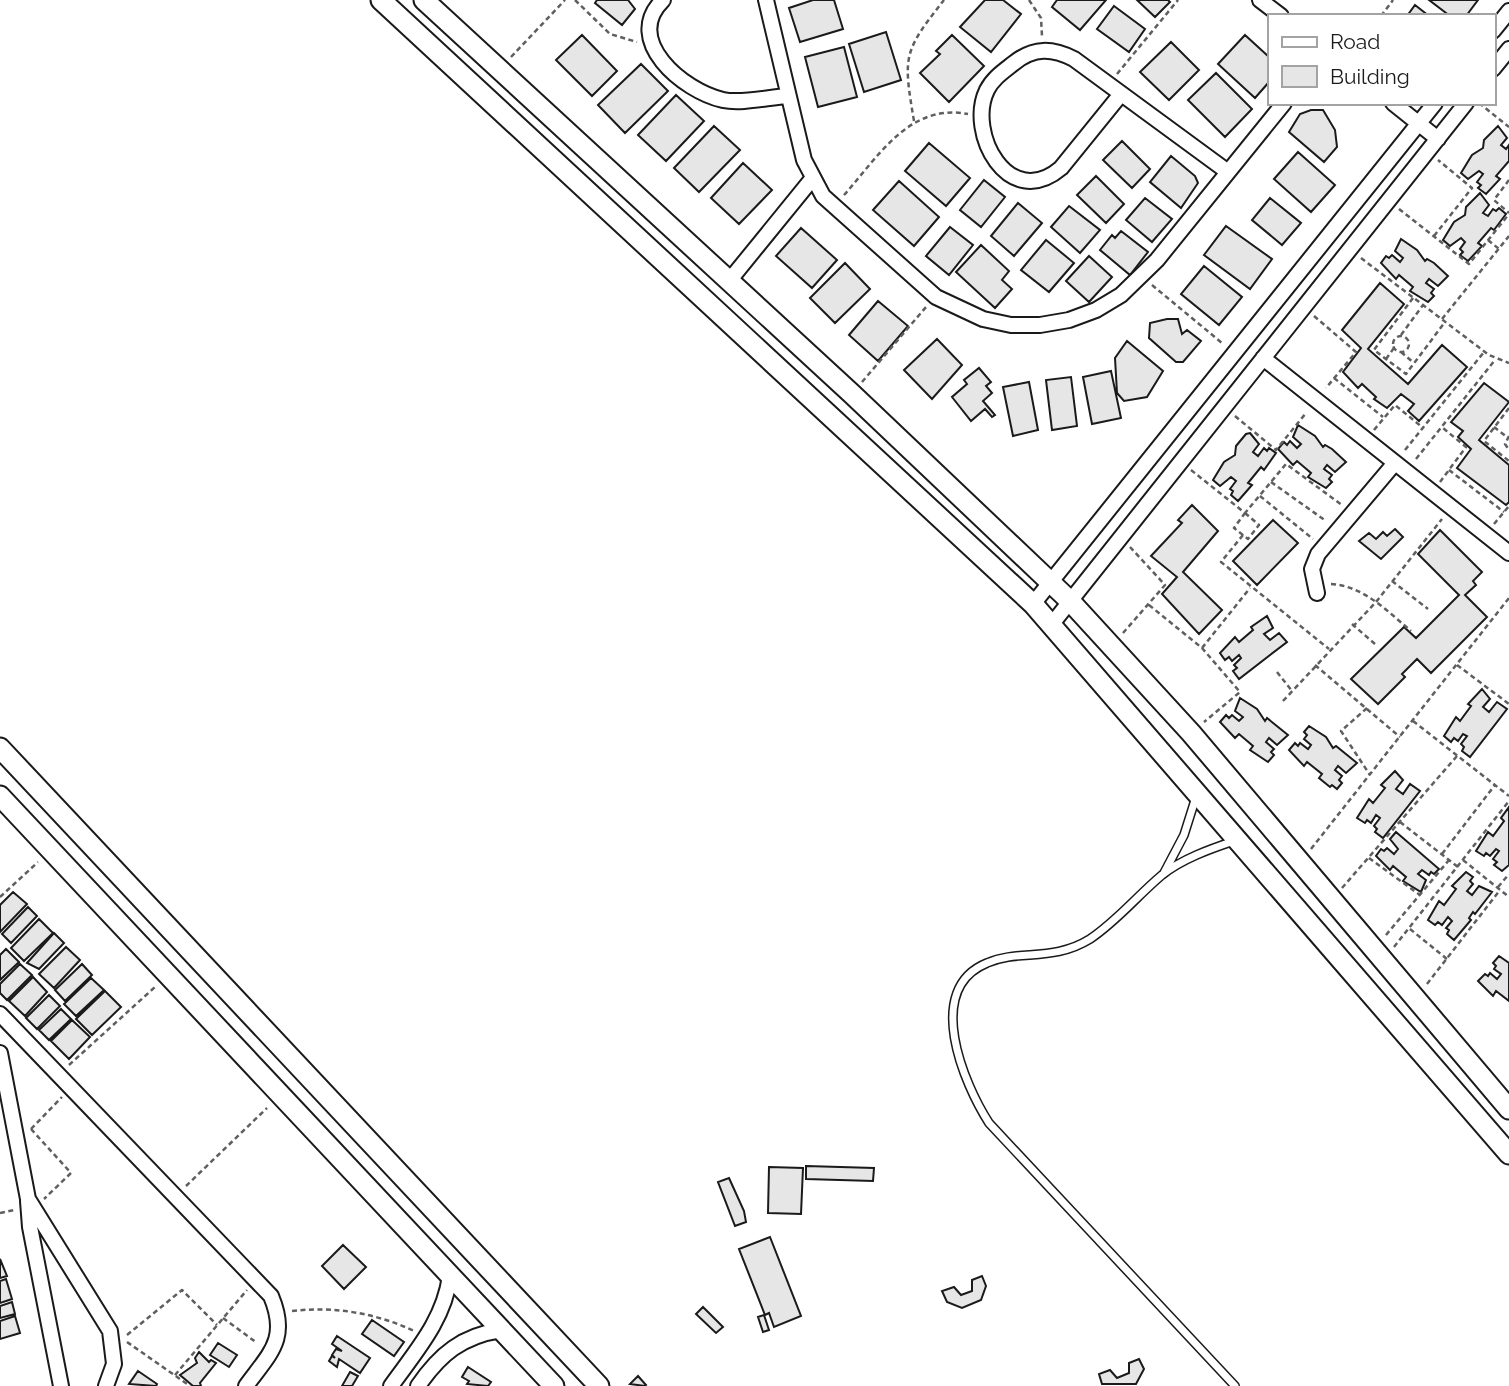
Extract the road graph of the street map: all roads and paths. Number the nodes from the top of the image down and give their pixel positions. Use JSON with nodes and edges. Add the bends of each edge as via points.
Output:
{"nodes":[{"id":1,"x":381,"y":0,"type":"edge"},
{"id":2,"x":424,"y":0,"type":"edge"},
{"id":3,"x":565,"y":0,"type":"edge"},
{"id":4,"x":575,"y":0,"type":"edge"},
{"id":5,"x":663,"y":0,"type":"edge"},
{"id":6,"x":766,"y":0,"type":"edge"},
{"id":7,"x":944,"y":0,"type":"edge"},
{"id":8,"x":1029,"y":0,"type":"edge"},
{"id":9,"x":1178,"y":0,"type":"edge"},
{"id":10,"x":1260,"y":0,"type":"edge"},
{"id":11,"x":1509,"y":11,"type":"edge"},
{"id":12,"x":1278,"y":14,"type":"edge"},
{"id":13,"x":1495,"y":28,"type":"edge"},
{"id":14,"x":649,"y":40,"type":"junction"},
{"id":15,"x":1509,"y":49,"type":"edge"},
{"id":16,"x":1040,"y":50,"type":"junction"},
{"id":17,"x":1495,"y":66,"type":"edge"},
{"id":18,"x":499,"y":69,"type":"junction"},
{"id":19,"x":1108,"y":84,"type":"junction"},
{"id":20,"x":1121,"y":94,"type":"junction"},
{"id":21,"x":789,"y":96,"type":"junction"},
{"id":22,"x":1282,"y":105,"type":"edge"},
{"id":23,"x":1396,"y":105,"type":"edge"},
{"id":24,"x":1433,"y":105,"type":"edge"},
{"id":25,"x":1464,"y":105,"type":"edge"},
{"id":26,"x":1482,"y":105,"type":"edge"},
{"id":27,"x":981,"y":120,"type":"junction"},
{"id":28,"x":914,"y":121,"type":"junction"},
{"id":29,"x":1419,"y":123,"type":"junction"},
{"id":30,"x":1509,"y":127,"type":"edge"},
{"id":31,"x":1438,"y":139,"type":"junction"},
{"id":32,"x":1427,"y":152,"type":"junction"},
{"id":33,"x":1228,"y":172,"type":"junction"},
{"id":34,"x":812,"y":179,"type":"junction"},
{"id":35,"x":1509,"y":180,"type":"edge"},
{"id":36,"x":1388,"y":201,"type":"junction"},
{"id":37,"x":833,"y":208,"type":"junction"},
{"id":38,"x":1509,"y":213,"type":"edge"},
{"id":39,"x":1509,"y":236,"type":"edge"},
{"id":40,"x":1434,"y":237,"type":"junction"},
{"id":41,"x":1488,"y":240,"type":"junction"},
{"id":42,"x":1499,"y":248,"type":"junction"},
{"id":43,"x":1350,"y":249,"type":"junction"},
{"id":44,"x":1143,"y":276,"type":"junction"},
{"id":45,"x":729,"y":281,"type":"junction"},
{"id":46,"x":936,"y":297,"type":"junction"},
{"id":47,"x":1413,"y":298,"type":"junction"},
{"id":48,"x":1423,"y":305,"type":"junction"},
{"id":49,"x":1303,"y":308,"type":"junction"},
{"id":50,"x":1443,"y":320,"type":"junction"},
{"id":51,"x":1387,"y":332,"type":"junction"},
{"id":52,"x":1401,"y":335,"type":"junction"},
{"id":53,"x":1395,"y":338,"type":"junction"},
{"id":54,"x":1394,"y":348,"type":"junction"},
{"id":55,"x":1484,"y":351,"type":"junction"},
{"id":56,"x":1401,"y":352,"type":"junction"},
{"id":57,"x":1236,"y":354,"type":"junction"},
{"id":58,"x":1263,"y":358,"type":"junction"},
{"id":59,"x":1386,"y":359,"type":"junction"},
{"id":60,"x":1496,"y":359,"type":"junction"},
{"id":61,"x":1414,"y":363,"type":"junction"},
{"id":62,"x":1509,"y":363,"type":"edge"},
{"id":63,"x":1334,"y":378,"type":"junction"},
{"id":64,"x":852,"y":394,"type":"junction"},
{"id":65,"x":1316,"y":400,"type":"junction"},
{"id":66,"x":1224,"y":407,"type":"junction"},
{"id":67,"x":1509,"y":408,"type":"edge"},
{"id":68,"x":1384,"y":418,"type":"junction"},
{"id":69,"x":1423,"y":427,"type":"junction"},
{"id":70,"x":1442,"y":427,"type":"junction"},
{"id":71,"x":1494,"y":427,"type":"junction"},
{"id":72,"x":1508,"y":437,"type":"edge"},
{"id":73,"x":1365,"y":440,"type":"junction"},
{"id":74,"x":1508,"y":450,"type":"edge"},
{"id":75,"x":1503,"y":456,"type":"junction"},
{"id":76,"x":1509,"y":461,"type":"edge"},
{"id":77,"x":1180,"y":462,"type":"junction"},
{"id":78,"x":1400,"y":468,"type":"junction"},
{"id":79,"x":1449,"y":470,"type":"junction"},
{"id":80,"x":1271,"y":482,"type":"junction"},
{"id":81,"x":1432,"y":493,"type":"junction"},
{"id":82,"x":1260,"y":496,"type":"junction"},
{"id":83,"x":1509,"y":506,"type":"edge"},
{"id":84,"x":1451,"y":508,"type":"junction"},
{"id":85,"x":1504,"y":512,"type":"junction"},
{"id":86,"x":1245,"y":513,"type":"junction"},
{"id":87,"x":1353,"y":513,"type":"junction"},
{"id":88,"x":1338,"y":531,"type":"junction"},
{"id":89,"x":1243,"y":535,"type":"junction"},
{"id":90,"x":1486,"y":535,"type":"junction"},
{"id":91,"x":1121,"y":537,"type":"junction"},
{"id":92,"x":1324,"y":548,"type":"junction"},
{"id":93,"x":1509,"y":553,"type":"edge"},
{"id":94,"x":1392,"y":581,"type":"junction"},
{"id":95,"x":1051,"y":583,"type":"junction"},
{"id":96,"x":1251,"y":587,"type":"junction"},
{"id":97,"x":1315,"y":589,"type":"joint"},
{"id":98,"x":1509,"y":598,"type":"edge"},
{"id":99,"x":1070,"y":601,"type":"junction"},
{"id":100,"x":1376,"y":602,"type":"junction"},
{"id":101,"x":1033,"y":604,"type":"junction"},
{"id":102,"x":1149,"y":605,"type":"junction"},
{"id":103,"x":1428,"y":609,"type":"dead end"},
{"id":104,"x":1052,"y":624,"type":"junction"},
{"id":105,"x":1352,"y":624,"type":"junction"},
{"id":106,"x":1411,"y":631,"type":"dead end"},
{"id":107,"x":1375,"y":644,"type":"dead end"},
{"id":108,"x":1110,"y":647,"type":"junction"},
{"id":109,"x":1202,"y":648,"type":"junction"},
{"id":110,"x":1329,"y":649,"type":"junction"},
{"id":111,"x":1315,"y":665,"type":"junction"},
{"id":112,"x":1457,"y":665,"type":"junction"},
{"id":113,"x":1277,"y":672,"type":"dead end"},
{"id":114,"x":1292,"y":691,"type":"junction"},
{"id":115,"x":1283,"y":701,"type":"dead end"},
{"id":116,"x":1509,"y":704,"type":"edge"},
{"id":117,"x":1367,"y":708,"type":"junction"},
{"id":118,"x":1412,"y":721,"type":"junction"},
{"id":119,"x":1191,"y":733,"type":"junction"},
{"id":120,"x":1400,"y":737,"type":"junction"},
{"id":121,"x":0,"y":748,"type":"edge"},
{"id":122,"x":1457,"y":756,"type":"junction"},
{"id":123,"x":15,"y":764,"type":"junction"},
{"id":124,"x":1370,"y":775,"type":"junction"},
{"id":125,"x":0,"y":785,"type":"edge"},
{"id":126,"x":1495,"y":785,"type":"junction"},
{"id":127,"x":1509,"y":789,"type":"edge"},
{"id":128,"x":42,"y":793,"type":"junction"},
{"id":129,"x":1197,"y":793,"type":"junction"},
{"id":130,"x":0,"y":796,"type":"edge"},
{"id":131,"x":1508,"y":797,"type":"edge"},
{"id":132,"x":19,"y":816,"type":"junction"},
{"id":133,"x":1400,"y":822,"type":"junction"},
{"id":134,"x":1237,"y":840,"type":"junction"},
{"id":135,"x":51,"y":850,"type":"junction"},
{"id":136,"x":1442,"y":854,"type":"junction"},
{"id":137,"x":1369,"y":858,"type":"junction"},
{"id":138,"x":1449,"y":860,"type":"junction"},
{"id":139,"x":1463,"y":860,"type":"junction"},
{"id":140,"x":1300,"y":862,"type":"junction"},
{"id":141,"x":1458,"y":867,"type":"junction"},
{"id":142,"x":1164,"y":873,"type":"junction"},
{"id":143,"x":1509,"y":874,"type":"edge"},
{"id":144,"x":1499,"y":889,"type":"junction"},
{"id":145,"x":1420,"y":895,"type":"junction"},
{"id":146,"x":0,"y":897,"type":"edge"},
{"id":147,"x":1509,"y":897,"type":"edge"},
{"id":148,"x":1331,"y":900,"type":"junction"},
{"id":149,"x":1410,"y":929,"type":"junction"},
{"id":150,"x":1378,"y":955,"type":"junction"},
{"id":151,"x":1447,"y":959,"type":"junction"},
{"id":152,"x":167,"y":975,"type":"junction"},
{"id":153,"x":1416,"y":998,"type":"junction"},
{"id":154,"x":0,"y":1014,"type":"edge"},
{"id":155,"x":0,"y":1053,"type":"edge"},
{"id":156,"x":59,"y":1074,"type":"junction"},
{"id":157,"x":72,"y":1087,"type":"junction"},
{"id":158,"x":280,"y":1095,"type":"junction"},
{"id":159,"x":1508,"y":1107,"type":"edge"},
{"id":160,"x":10,"y":1108,"type":"junction"},
{"id":161,"x":31,"y":1129,"type":"junction"},
{"id":162,"x":1509,"y":1154,"type":"edge"},
{"id":163,"x":177,"y":1195,"type":"junction"},
{"id":164,"x":31,"y":1204,"type":"junction"},
{"id":165,"x":450,"y":1276,"type":"junction"},
{"id":166,"x":256,"y":1279,"type":"junction"},
{"id":167,"x":278,"y":1312,"type":"junction"},
{"id":168,"x":223,"y":1318,"type":"junction"},
{"id":169,"x":217,"y":1325,"type":"junction"},
{"id":170,"x":501,"y":1330,"type":"junction"},
{"id":171,"x":426,"y":1336,"type":"junction"},
{"id":172,"x":447,"y":1350,"type":"junction"},
{"id":173,"x":270,"y":1352,"type":"junction"},
{"id":174,"x":175,"y":1375,"type":"junction"},
{"id":175,"x":61,"y":1386,"type":"edge"},
{"id":176,"x":106,"y":1386,"type":"edge"},
{"id":177,"x":190,"y":1386,"type":"edge"},
{"id":178,"x":246,"y":1386,"type":"edge"},
{"id":179,"x":391,"y":1386,"type":"edge"},
{"id":180,"x":418,"y":1386,"type":"edge"},
{"id":181,"x":554,"y":1386,"type":"edge"},
{"id":182,"x":598,"y":1386,"type":"edge"},
{"id":183,"x":1235,"y":1386,"type":"edge"}],
"edges":[{"from":1,"to":101,"type":"street"},
{"from":2,"to":18,"type":"street"},
{"from":3,"to":18,"type":"path"},
{"from":4,"to":14,"type":"path","via":[[619,39]]},
{"from":5,"to":14,"type":"street","via":[[650,17]]},
{"from":6,"to":21,"type":"street"},
{"from":7,"to":28,"type":"path","via":[[909,50],[906,73]]},
{"from":8,"to":16,"type":"path","via":[[1041,18]]},
{"from":9,"to":19,"type":"path"},
{"from":10,"to":12,"type":"street"},
{"from":11,"to":13,"type":"street"},
{"from":14,"to":21,"type":"street","via":[[659,58],[704,93],[725,101]]},
{"from":15,"to":17,"type":"street"},
{"from":16,"to":19,"type":"street","via":[[1066,55]]},
{"from":16,"to":27,"type":"street","via":[[1023,56],[988,88]]},
{"from":18,"to":45,"type":"street"},
{"from":19,"to":20,"type":"street"},
{"from":20,"to":27,"type":"street","via":[[1061,168],[1034,182],[1020,181],[999,167]]},
{"from":20,"to":33,"type":"street"},
{"from":21,"to":34,"type":"street"},
{"from":22,"to":33,"type":"street"},
{"from":23,"to":29,"type":"street"},
{"from":24,"to":29,"type":"street"},
{"from":25,"to":31,"type":"street"},
{"from":26,"to":30,"type":"path"},
{"from":27,"to":28,"type":"path","via":[[940,111]]},
{"from":28,"to":37,"type":"path"},
{"from":29,"to":31,"type":"street"},
{"from":29,"to":57,"type":"street"},
{"from":31,"to":32,"type":"street"},
{"from":32,"to":36,"type":"street"},
{"from":32,"to":40,"type":"path","via":[[1472,188]]},
{"from":33,"to":44,"type":"street"},
{"from":34,"to":37,"type":"street"},
{"from":34,"to":45,"type":"street"},
{"from":35,"to":38,"type":"path","via":[[1494,200]]},
{"from":36,"to":40,"type":"path"},
{"from":36,"to":43,"type":"street"},
{"from":37,"to":46,"type":"street"},
{"from":38,"to":41,"type":"path"},
{"from":39,"to":42,"type":"path"},
{"from":40,"to":41,"type":"path","via":[[1469,264]]},
{"from":41,"to":42,"type":"path"},
{"from":42,"to":50,"type":"path"},
{"from":43,"to":47,"type":"path"},
{"from":43,"to":49,"type":"street"},
{"from":44,"to":46,"type":"street","via":[[1096,310],[1040,325],[983,319]]},
{"from":44,"to":57,"type":"path"},
{"from":45,"to":64,"type":"street"},
{"from":46,"to":64,"type":"path"},
{"from":47,"to":48,"type":"path"},
{"from":47,"to":51,"type":"path"},
{"from":48,"to":50,"type":"path"},
{"from":48,"to":52,"type":"path"},
{"from":49,"to":58,"type":"street"},
{"from":49,"to":63,"type":"path","via":[[1356,352]]},
{"from":50,"to":55,"type":"path"},
{"from":50,"to":61,"type":"path"},
{"from":51,"to":53,"type":"path"},
{"from":51,"to":59,"type":"path","via":[[1374,350]]},
{"from":52,"to":53,"type":"path"},
{"from":52,"to":56,"type":"path","via":[[1408,338],[1409,345]]},
{"from":53,"to":54,"type":"path"},
{"from":54,"to":56,"type":"path"},
{"from":54,"to":59,"type":"path"},
{"from":55,"to":60,"type":"path"},
{"from":55,"to":69,"type":"path"},
{"from":56,"to":61,"type":"path"},
{"from":57,"to":95,"type":"street"},
{"from":58,"to":65,"type":"street"},
{"from":58,"to":66,"type":"street"},
{"from":59,"to":61,"type":"path","via":[[1406,374]]},
{"from":60,"to":62,"type":"path"},
{"from":60,"to":70,"type":"path"},
{"from":63,"to":65,"type":"path"},
{"from":63,"to":68,"type":"path"},
{"from":64,"to":95,"type":"street"},
{"from":65,"to":66,"type":"path","via":[[1276,450]]},
{"from":65,"to":73,"type":"street"},
{"from":66,"to":77,"type":"street"},
{"from":67,"to":71,"type":"path"},
{"from":68,"to":69,"type":"path","via":[[1395,405]]},
{"from":68,"to":73,"type":"path"},
{"from":69,"to":78,"type":"path"},
{"from":70,"to":78,"type":"path"},
{"from":70,"to":79,"type":"path","via":[[1466,447]]},
{"from":71,"to":72,"type":"path"},
{"from":71,"to":75,"type":"path","via":[[1484,440]]},
{"from":72,"to":74,"type":"path"},
{"from":73,"to":78,"type":"street"},
{"from":74,"to":75,"type":"path"},
{"from":75,"to":76,"type":"path"},
{"from":77,"to":86,"type":"path"},
{"from":77,"to":91,"type":"street"},
{"from":78,"to":81,"type":"street"},
{"from":78,"to":87,"type":"street"},
{"from":79,"to":81,"type":"path"},
{"from":79,"to":85,"type":"path"},
{"from":80,"to":82,"type":"path"},
{"from":80,"to":87,"type":"path","via":[[1286,464]]},
{"from":80,"to":88,"type":"path"},
{"from":81,"to":84,"type":"street"},
{"from":82,"to":86,"type":"path"},
{"from":82,"to":92,"type":"path"},
{"from":83,"to":85,"type":"path"},
{"from":84,"to":90,"type":"street"},
{"from":84,"to":94,"type":"path"},
{"from":85,"to":90,"type":"path"},
{"from":86,"to":89,"type":"path","via":[[1234,527]]},
{"from":86,"to":89,"type":"path","via":[[1259,524],[1248,540]]},
{"from":87,"to":88,"type":"street"},
{"from":88,"to":92,"type":"street"},
{"from":89,"to":96,"type":"path","via":[[1221,562]]},
{"from":90,"to":93,"type":"street"},
{"from":91,"to":99,"type":"street"},
{"from":91,"to":102,"type":"path","via":[[1165,585]]},
{"from":92,"to":97,"type":"street","via":[[1312,569]]},
{"from":94,"to":100,"type":"path"},
{"from":94,"to":103,"type":"path"},
{"from":95,"to":99,"type":"street"},
{"from":95,"to":101,"type":"street"},
{"from":96,"to":109,"type":"path"},
{"from":96,"to":110,"type":"path"},
{"from":97,"to":100,"type":"path","via":[[1347,586]]},
{"from":98,"to":112,"type":"path"},
{"from":99,"to":104,"type":"street"},
{"from":99,"to":108,"type":"street"},
{"from":100,"to":105,"type":"path"},
{"from":100,"to":106,"type":"path"},
{"from":101,"to":104,"type":"street"},
{"from":102,"to":108,"type":"path"},
{"from":102,"to":109,"type":"path"},
{"from":104,"to":129,"type":"street"},
{"from":105,"to":107,"type":"path"},
{"from":105,"to":110,"type":"path"},
{"from":108,"to":119,"type":"street"},
{"from":109,"to":119,"type":"path","via":[[1240,692]]},
{"from":110,"to":111,"type":"path"},
{"from":111,"to":114,"type":"path"},
{"from":111,"to":117,"type":"path"},
{"from":112,"to":116,"type":"path"},
{"from":112,"to":118,"type":"path"},
{"from":113,"to":114,"type":"path"},
{"from":114,"to":115,"type":"path"},
{"from":117,"to":120,"type":"path"},
{"from":117,"to":124,"type":"path","via":[[1341,730]]},
{"from":118,"to":120,"type":"path"},
{"from":118,"to":122,"type":"path"},
{"from":119,"to":140,"type":"street"},
{"from":120,"to":124,"type":"path"},
{"from":121,"to":123,"type":"street"},
{"from":122,"to":126,"type":"path"},
{"from":122,"to":133,"type":"path"},
{"from":123,"to":125,"type":"street","via":[[13,773]]},
{"from":123,"to":128,"type":"street"},
{"from":124,"to":140,"type":"path"},
{"from":126,"to":131,"type":"path"},
{"from":126,"to":136,"type":"path"},
{"from":127,"to":131,"type":"path"},
{"from":128,"to":132,"type":"street","via":[[26,800]]},
{"from":128,"to":182,"type":"street"},
{"from":129,"to":134,"type":"street"},
{"from":129,"to":142,"type":"lane","via":[[1184,835]]},
{"from":130,"to":132,"type":"street"},
{"from":131,"to":139,"type":"path"},
{"from":132,"to":135,"type":"street"},
{"from":133,"to":136,"type":"path"},
{"from":133,"to":137,"type":"path"},
{"from":134,"to":142,"type":"lane"},
{"from":134,"to":162,"type":"street"},
{"from":135,"to":146,"type":"path"},
{"from":135,"to":152,"type":"street"},
{"from":136,"to":138,"type":"path"},
{"from":137,"to":145,"type":"path"},
{"from":137,"to":148,"type":"path"},
{"from":138,"to":141,"type":"path"},
{"from":138,"to":145,"type":"path"},
{"from":139,"to":141,"type":"path"},
{"from":139,"to":144,"type":"path"},
{"from":140,"to":148,"type":"street"},
{"from":141,"to":149,"type":"path"},
{"from":142,"to":183,"type":"lane","via":[[1087,941],[1063,951],[1000,959],[975,969],[958,989],[955,1041],[966,1084],[996,1132]]},
{"from":143,"to":144,"type":"path"},
{"from":144,"to":147,"type":"path"},
{"from":144,"to":151,"type":"path"},
{"from":145,"to":150,"type":"path"},
{"from":148,"to":150,"type":"street"},
{"from":149,"to":150,"type":"path"},
{"from":149,"to":151,"type":"path"},
{"from":150,"to":153,"type":"street"},
{"from":151,"to":153,"type":"path"},
{"from":152,"to":156,"type":"path"},
{"from":152,"to":158,"type":"street"},
{"from":153,"to":159,"type":"street"},
{"from":154,"to":156,"type":"street"},
{"from":155,"to":160,"type":"street"},
{"from":156,"to":157,"type":"street"},
{"from":157,"to":161,"type":"path"},
{"from":157,"to":163,"type":"street"},
{"from":158,"to":163,"type":"path"},
{"from":158,"to":165,"type":"street"},
{"from":160,"to":161,"type":"path"},
{"from":160,"to":164,"type":"street"},
{"from":161,"to":164,"type":"path","via":[[71,1173]]},
{"from":163,"to":166,"type":"street"},
{"from":164,"to":175,"type":"street","via":[[30,1227]]},
{"from":164,"to":176,"type":"street","via":[[110,1331],[114,1364]]},
{"from":165,"to":170,"type":"street"},
{"from":165,"to":171,"type":"street","via":[[443,1308]]},
{"from":166,"to":167,"type":"street"},
{"from":166,"to":168,"type":"path"},
{"from":167,"to":171,"type":"path","via":[[308,1309],[369,1314]]},
{"from":167,"to":173,"type":"street","via":[[278,1341]]},
{"from":168,"to":169,"type":"path"},
{"from":168,"to":173,"type":"path"},
{"from":169,"to":174,"type":"path"},
{"from":169,"to":174,"type":"path","via":[[182,1290],[122,1339]]},
{"from":170,"to":172,"type":"street","via":[[479,1333]]},
{"from":170,"to":181,"type":"street"},
{"from":171,"to":172,"type":"street"},
{"from":171,"to":179,"type":"street"},
{"from":172,"to":180,"type":"street"},
{"from":173,"to":178,"type":"street"},
{"from":174,"to":177,"type":"path"}]}
